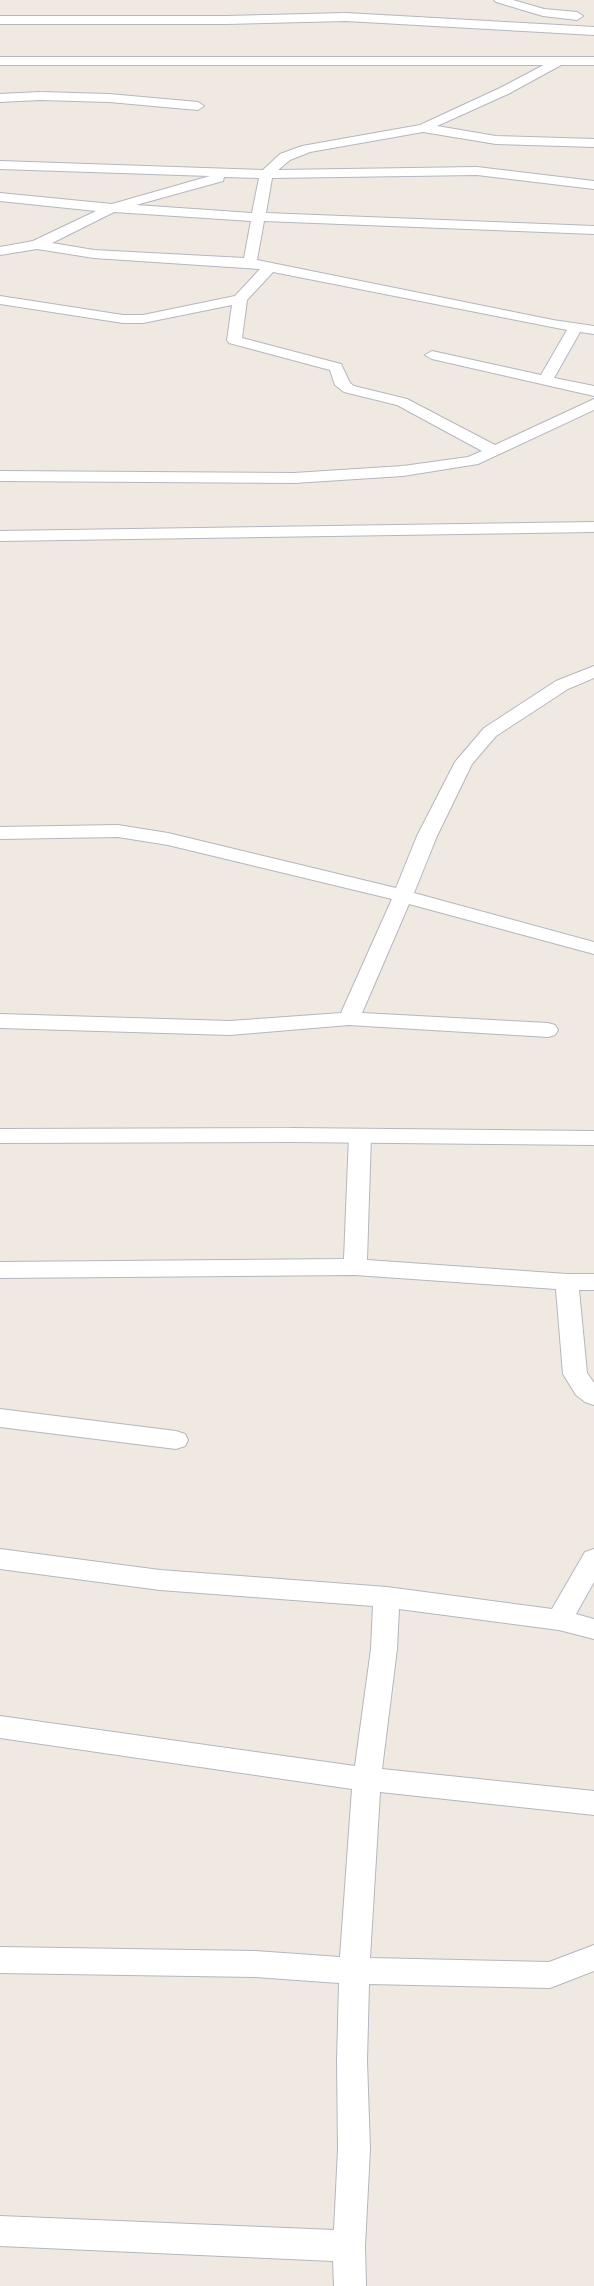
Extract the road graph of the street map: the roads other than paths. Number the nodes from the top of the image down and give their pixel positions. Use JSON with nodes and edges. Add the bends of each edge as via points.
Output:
{"nodes":[{"id":1,"x":500,"y":0,"type":"edge"},
{"id":2,"x":587,"y":17,"type":"dead end"},
{"id":3,"x":0,"y":20,"type":"edge"},
{"id":4,"x":594,"y":31,"type":"edge"},
{"id":5,"x":0,"y":61,"type":"edge"},
{"id":6,"x":559,"y":61,"type":"junction"},
{"id":7,"x":594,"y":61,"type":"edge"},
{"id":8,"x":0,"y":98,"type":"edge"},
{"id":9,"x":198,"y":106,"type":"dead end"},
{"id":10,"x":423,"y":128,"type":"junction"},
{"id":11,"x":594,"y":143,"type":"edge"},
{"id":12,"x":0,"y":165,"type":"edge"},
{"id":13,"x":238,"y":173,"type":"junction"},
{"id":14,"x":266,"y":174,"type":"junction"},
{"id":15,"x":594,"y":185,"type":"edge"},
{"id":16,"x":0,"y":197,"type":"edge"},
{"id":17,"x":112,"y":208,"type":"junction"},
{"id":18,"x":258,"y":217,"type":"junction"},
{"id":19,"x":594,"y":230,"type":"edge"},
{"id":20,"x":37,"y":245,"type":"junction"},
{"id":21,"x":0,"y":251,"type":"edge"},
{"id":22,"x":250,"y":263,"type":"junction"},
{"id":23,"x":270,"y":267,"type":"junction"},
{"id":24,"x":240,"y":299,"type":"junction"},
{"id":25,"x":0,"y":300,"type":"edge"},
{"id":26,"x":576,"y":328,"type":"junction"},
{"id":27,"x":594,"y":330,"type":"edge"},
{"id":28,"x":432,"y":355,"type":"dead end"},
{"id":29,"x":545,"y":380,"type":"junction"},
{"id":30,"x":594,"y":391,"type":"edge"},
{"id":31,"x":594,"y":404,"type":"edge"},
{"id":32,"x":495,"y":451,"type":"junction"},
{"id":33,"x":0,"y":476,"type":"edge"},
{"id":34,"x":594,"y":527,"type":"edge"},
{"id":35,"x":0,"y":536,"type":"edge"},
{"id":36,"x":594,"y":671,"type":"edge"},
{"id":37,"x":0,"y":833,"type":"edge"},
{"id":38,"x":403,"y":896,"type":"junction"},
{"id":39,"x":594,"y":948,"type":"edge"},
{"id":40,"x":349,"y":1019,"type":"junction"},
{"id":41,"x":0,"y":1021,"type":"edge"},
{"id":42,"x":548,"y":1030,"type":"dead end"},
{"id":43,"x":0,"y":1136,"type":"edge"},
{"id":44,"x":360,"y":1136,"type":"junction"},
{"id":45,"x":594,"y":1138,"type":"edge"},
{"id":46,"x":355,"y":1267,"type":"junction"},
{"id":47,"x":0,"y":1270,"type":"edge"},
{"id":48,"x":567,"y":1282,"type":"junction"},
{"id":49,"x":594,"y":1282,"type":"edge"},
{"id":50,"x":594,"y":1396,"type":"edge"},
{"id":51,"x":0,"y":1418,"type":"edge"},
{"id":52,"x":176,"y":1440,"type":"dead end"},
{"id":53,"x":0,"y":1559,"type":"edge"},
{"id":54,"x":594,"y":1559,"type":"edge"},
{"id":55,"x":387,"y":1597,"type":"junction"},
{"id":56,"x":559,"y":1620,"type":"junction"},
{"id":57,"x":594,"y":1629,"type":"edge"},
{"id":58,"x":0,"y":1727,"type":"edge"},
{"id":59,"x":367,"y":1779,"type":"junction"},
{"id":60,"x":594,"y":1803,"type":"edge"},
{"id":61,"x":594,"y":1958,"type":"edge"},
{"id":62,"x":0,"y":1960,"type":"edge"},
{"id":63,"x":354,"y":1971,"type":"junction"},
{"id":64,"x":0,"y":2231,"type":"edge"},
{"id":65,"x":349,"y":2246,"type":"junction"},
{"id":66,"x":350,"y":2286,"type":"edge"}],
"edges":[{"from":1,"to":2,"type":"street","via":[[543,12]]},
{"from":3,"to":4,"type":"street","via":[[376,12]]},
{"from":5,"to":6,"type":"street"},
{"from":6,"to":7,"type":"street"},
{"from":6,"to":10,"type":"street","via":[[504,91]]},
{"from":8,"to":9,"type":"street","via":[[109,98]]},
{"from":10,"to":11,"type":"street","via":[[496,140]]},
{"from":10,"to":14,"type":"street","via":[[307,149],[285,157]]},
{"from":12,"to":13,"type":"street"},
{"from":13,"to":14,"type":"street"},
{"from":13,"to":17,"type":"street"},
{"from":14,"to":15,"type":"street","via":[[477,171]]},
{"from":14,"to":18,"type":"street"},
{"from":16,"to":17,"type":"street"},
{"from":17,"to":18,"type":"street"},
{"from":17,"to":20,"type":"street"},
{"from":18,"to":19,"type":"street"},
{"from":18,"to":22,"type":"street"},
{"from":20,"to":21,"type":"street"},
{"from":20,"to":22,"type":"street","via":[[94,254]]},
{"from":22,"to":23,"type":"street"},
{"from":23,"to":24,"type":"street"},
{"from":23,"to":26,"type":"street"},
{"from":24,"to":25,"type":"street","via":[[143,319],[123,319]]},
{"from":24,"to":32,"type":"street","via":[[234,340],[336,367],[343,385],[349,389],[402,402]]},
{"from":26,"to":27,"type":"street"},
{"from":26,"to":29,"type":"street"},
{"from":28,"to":29,"type":"street"},
{"from":29,"to":30,"type":"street"},
{"from":31,"to":32,"type":"street"},
{"from":32,"to":33,"type":"street","via":[[472,461],[403,471],[294,478]]},
{"from":34,"to":35,"type":"street"},
{"from":36,"to":38,"type":"street","via":[[562,685],[490,732],[464,762],[427,836]]},
{"from":37,"to":38,"type":"street","via":[[86,830],[143,835]]},
{"from":38,"to":39,"type":"street"},
{"from":38,"to":40,"type":"street"},
{"from":40,"to":41,"type":"street","via":[[230,1028]]},
{"from":40,"to":42,"type":"street"},
{"from":43,"to":44,"type":"street"},
{"from":44,"to":45,"type":"street"},
{"from":44,"to":46,"type":"street"},
{"from":46,"to":47,"type":"street"},
{"from":46,"to":48,"type":"street"},
{"from":48,"to":49,"type":"street"},
{"from":48,"to":50,"type":"street","via":[[575,1374],[585,1389]]},
{"from":51,"to":52,"type":"street"},
{"from":53,"to":55,"type":"street","via":[[160,1580]]},
{"from":54,"to":56,"type":"street"},
{"from":55,"to":56,"type":"street"},
{"from":55,"to":59,"type":"street","via":[[384,1650]]},
{"from":56,"to":57,"type":"street"},
{"from":58,"to":59,"type":"street"},
{"from":59,"to":60,"type":"street"},
{"from":59,"to":63,"type":"street"},
{"from":61,"to":63,"type":"street","via":[[550,1975]]},
{"from":62,"to":63,"type":"street","via":[[255,1964]]},
{"from":63,"to":65,"type":"street","via":[[354,2149]]},
{"from":64,"to":65,"type":"street"},
{"from":65,"to":66,"type":"street"}]}
